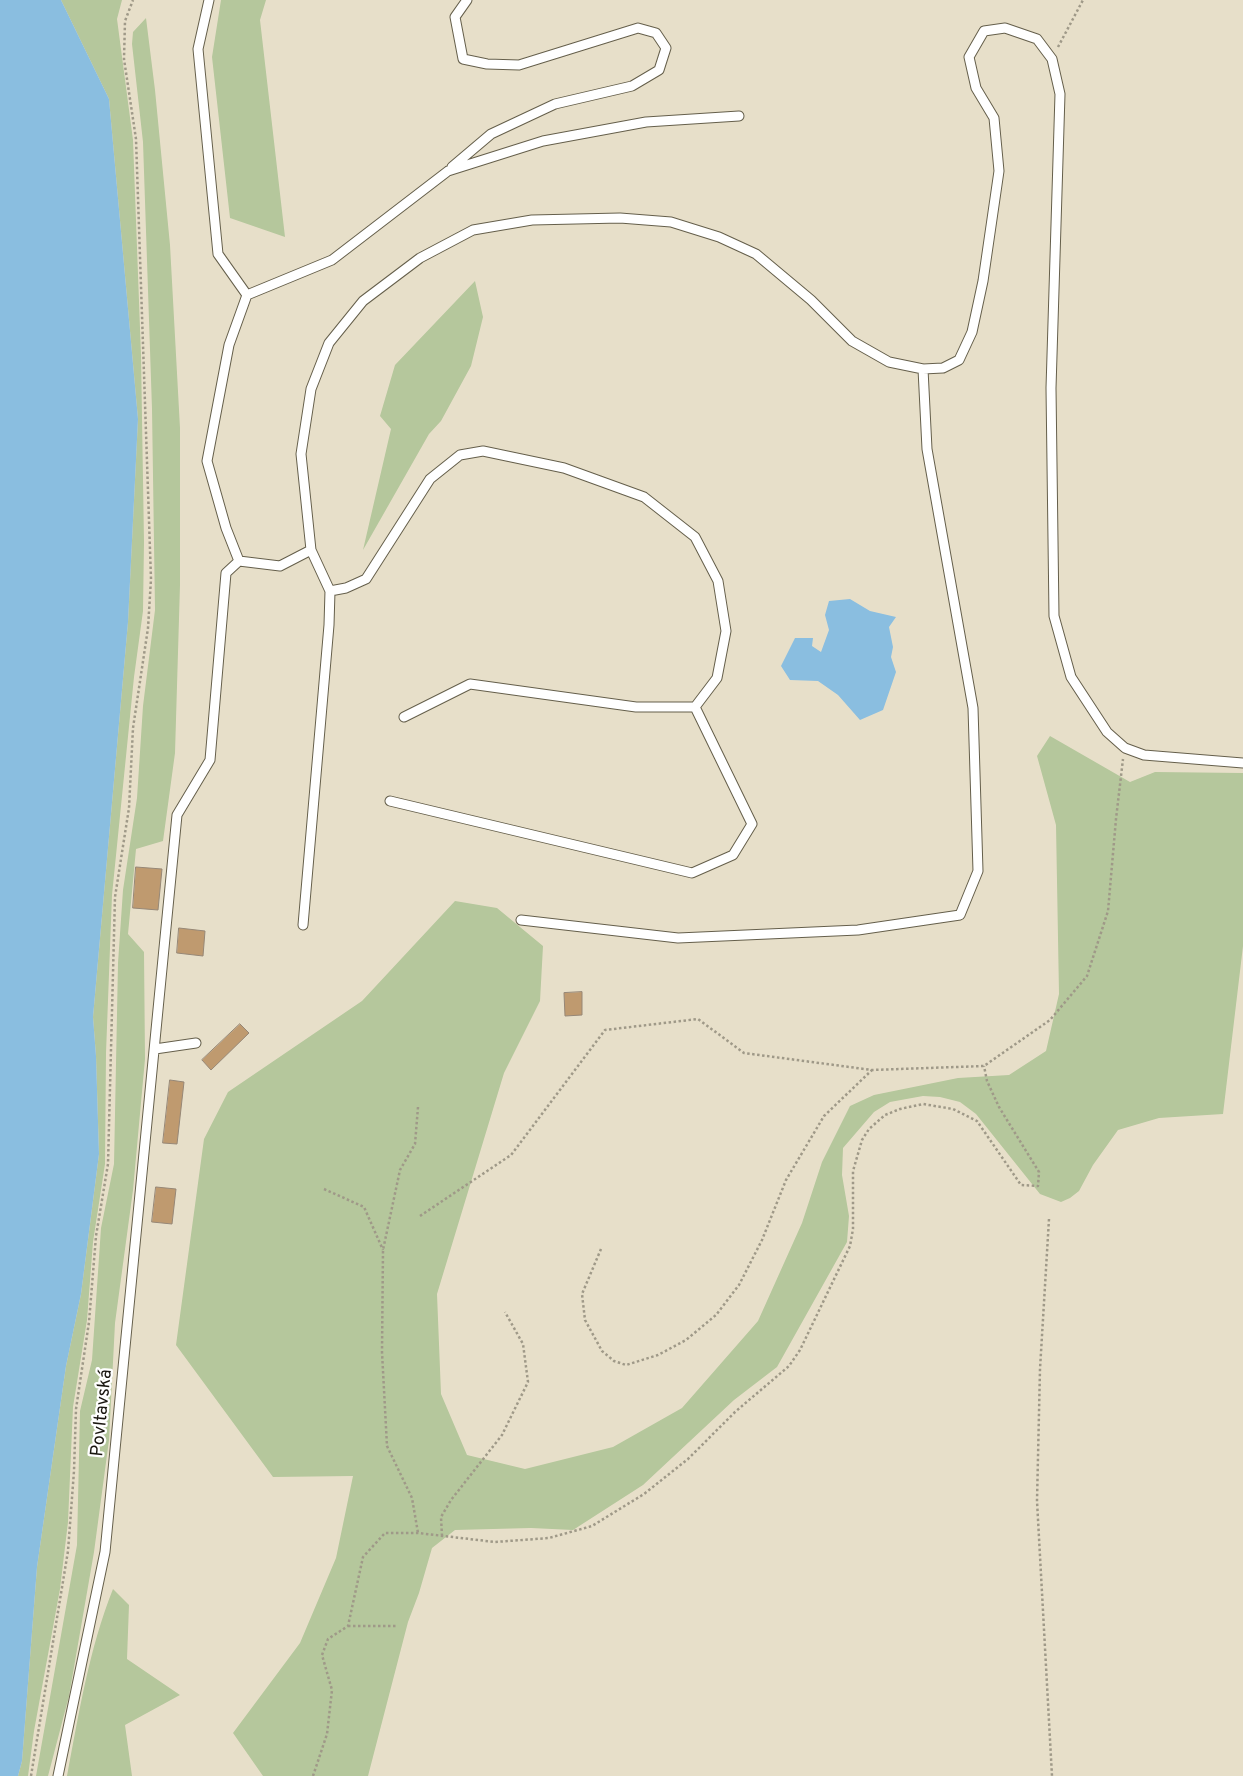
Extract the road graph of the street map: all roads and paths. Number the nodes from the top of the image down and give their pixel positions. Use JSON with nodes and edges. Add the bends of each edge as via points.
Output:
{"nodes":[{"id":1,"x":133,"y":0,"type":"edge"},
{"id":2,"x":209,"y":0,"type":"edge"},
{"id":3,"x":468,"y":0,"type":"edge"},
{"id":4,"x":1083,"y":0,"type":"edge"},
{"id":5,"x":1052,"y":59,"type":"junction"},
{"id":6,"x":739,"y":116,"type":"dead end"},
{"id":7,"x":448,"y":171,"type":"junction"},
{"id":8,"x":247,"y":295,"type":"junction"},
{"id":9,"x":923,"y":369,"type":"junction"},
{"id":10,"x":311,"y":550,"type":"junction"},
{"id":11,"x":239,"y":561,"type":"junction"},
{"id":12,"x":330,"y":591,"type":"junction"},
{"id":13,"x":695,"y":707,"type":"junction"},
{"id":14,"x":404,"y":717,"type":"dead end"},
{"id":15,"x":1125,"y":748,"type":"junction"},
{"id":16,"x":1243,"y":763,"type":"edge"},
{"id":17,"x":390,"y":801,"type":"dead end"},
{"id":18,"x":521,"y":920,"type":"dead end"},
{"id":19,"x":303,"y":924,"type":"dead end"},
{"id":20,"x":196,"y":1043,"type":"dead end"},
{"id":21,"x":155,"y":1049,"type":"junction"},
{"id":22,"x":984,"y":1066,"type":"junction"},
{"id":23,"x":872,"y":1070,"type":"junction"},
{"id":24,"x":418,"y":1107,"type":"dead end"},
{"id":25,"x":324,"y":1189,"type":"dead end"},
{"id":26,"x":420,"y":1216,"type":"dead end"},
{"id":27,"x":1049,"y":1219,"type":"dead end"},
{"id":28,"x":601,"y":1249,"type":"dead end"},
{"id":29,"x":383,"y":1250,"type":"junction"},
{"id":30,"x":505,"y":1312,"type":"dead end"},
{"id":31,"x":418,"y":1533,"type":"junction"},
{"id":32,"x":442,"y":1537,"type":"junction"},
{"id":33,"x":348,"y":1626,"type":"junction"},
{"id":34,"x":398,"y":1626,"type":"dead end"},
{"id":35,"x":31,"y":1776,"type":"edge"},
{"id":36,"x":58,"y":1776,"type":"edge"},
{"id":37,"x":313,"y":1776,"type":"edge"},
{"id":38,"x":1052,"y":1776,"type":"edge"}],
"edges":[{"from":1,"to":35,"type":"path","via":[[125,20],[124,59],[136,139],[151,578],[148,628],[133,728],[129,808],[115,897],[108,1164],[96,1236],[89,1322],[76,1409],[68,1551]]},
{"from":2,"to":8,"type":"lane","via":[[198,49],[218,254]]},
{"from":3,"to":7,"type":"lane","via":[[455,17],[463,59],[519,65],[638,28],[656,33],[666,48],[659,70],[632,86],[554,104],[491,134]]},
{"from":4,"to":5,"type":"path"},
{"from":5,"to":9,"type":"lane","via":[[1037,39],[1005,28],[984,31],[969,57],[976,88],[994,118],[999,171],[986,263],[972,332],[959,360],[943,368]]},
{"from":5,"to":15,"type":"lane","via":[[1060,94],[1051,388],[1054,616],[1071,677],[1107,732]]},
{"from":6,"to":7,"type":"lane","via":[[646,122],[543,141]]},
{"from":7,"to":8,"type":"lane","via":[[332,260]]},
{"from":8,"to":11,"type":"lane","via":[[229,345],[207,461]]},
{"from":9,"to":10,"type":"lane","via":[[889,362],[852,341],[811,300],[756,254],[719,237],[671,222],[620,218],[532,220],[473,230],[420,258],[363,301],[329,343],[311,389],[301,454]]},
{"from":9,"to":18,"type":"lane","via":[[927,450],[973,708],[978,871],[960,915],[858,930],[678,938]]},
{"from":10,"to":11,"type":"lane","via":[[280,566]]},
{"from":10,"to":12,"type":"lane"},
{"from":11,"to":21,"type":"lane","name":"Povltavská","via":[[226,574],[210,760],[177,815]]},
{"from":12,"to":13,"type":"lane","via":[[366,579],[430,479],[460,455],[483,451],[564,468],[644,497],[695,537],[718,581],[726,631],[717,678]]},
{"from":12,"to":19,"type":"lane"},
{"from":13,"to":14,"type":"lane","via":[[636,707],[470,684]]},
{"from":13,"to":17,"type":"lane","via":[[752,824],[733,855],[692,873]]},
{"from":15,"to":16,"type":"lane","via":[[1144,755]]},
{"from":15,"to":22,"type":"path","via":[[1108,911],[1087,976],[1050,1020]]},
{"from":20,"to":21,"type":"lane"},
{"from":21,"to":36,"type":"lane","name":"Povltavská","via":[[105,1552]]},
{"from":22,"to":23,"type":"path"},
{"from":22,"to":32,"type":"path","via":[[999,1107],[1040,1172],[1038,1186],[1021,1185],[976,1121],[954,1109],[923,1104],[886,1115],[869,1129],[862,1140],[854,1171],[850,1246],[800,1350],[789,1366],[735,1412],[688,1459],[644,1494],[592,1526],[549,1538],[494,1542]]},
{"from":23,"to":26,"type":"path","via":[[744,1053],[698,1019],[605,1030],[511,1156]]},
{"from":23,"to":28,"type":"path","via":[[824,1116],[786,1180],[762,1240],[739,1285],[716,1314],[686,1340],[658,1356],[626,1365],[614,1361],[602,1351],[585,1320],[582,1294]]},
{"from":24,"to":29,"type":"path","via":[[415,1144],[400,1170]]},
{"from":25,"to":29,"type":"path","via":[[364,1207]]},
{"from":27,"to":38,"type":"path","via":[[1040,1369],[1037,1501]]},
{"from":29,"to":31,"type":"path","via":[[382,1352],[387,1446],[412,1498]]},
{"from":30,"to":32,"type":"path","via":[[523,1344],[528,1382],[502,1435],[441,1517]]},
{"from":31,"to":32,"type":"path"},
{"from":31,"to":33,"type":"path","via":[[385,1533],[363,1557]]},
{"from":33,"to":34,"type":"path"},
{"from":33,"to":37,"type":"path","via":[[328,1639],[322,1655],[332,1690],[328,1734]]}]}
